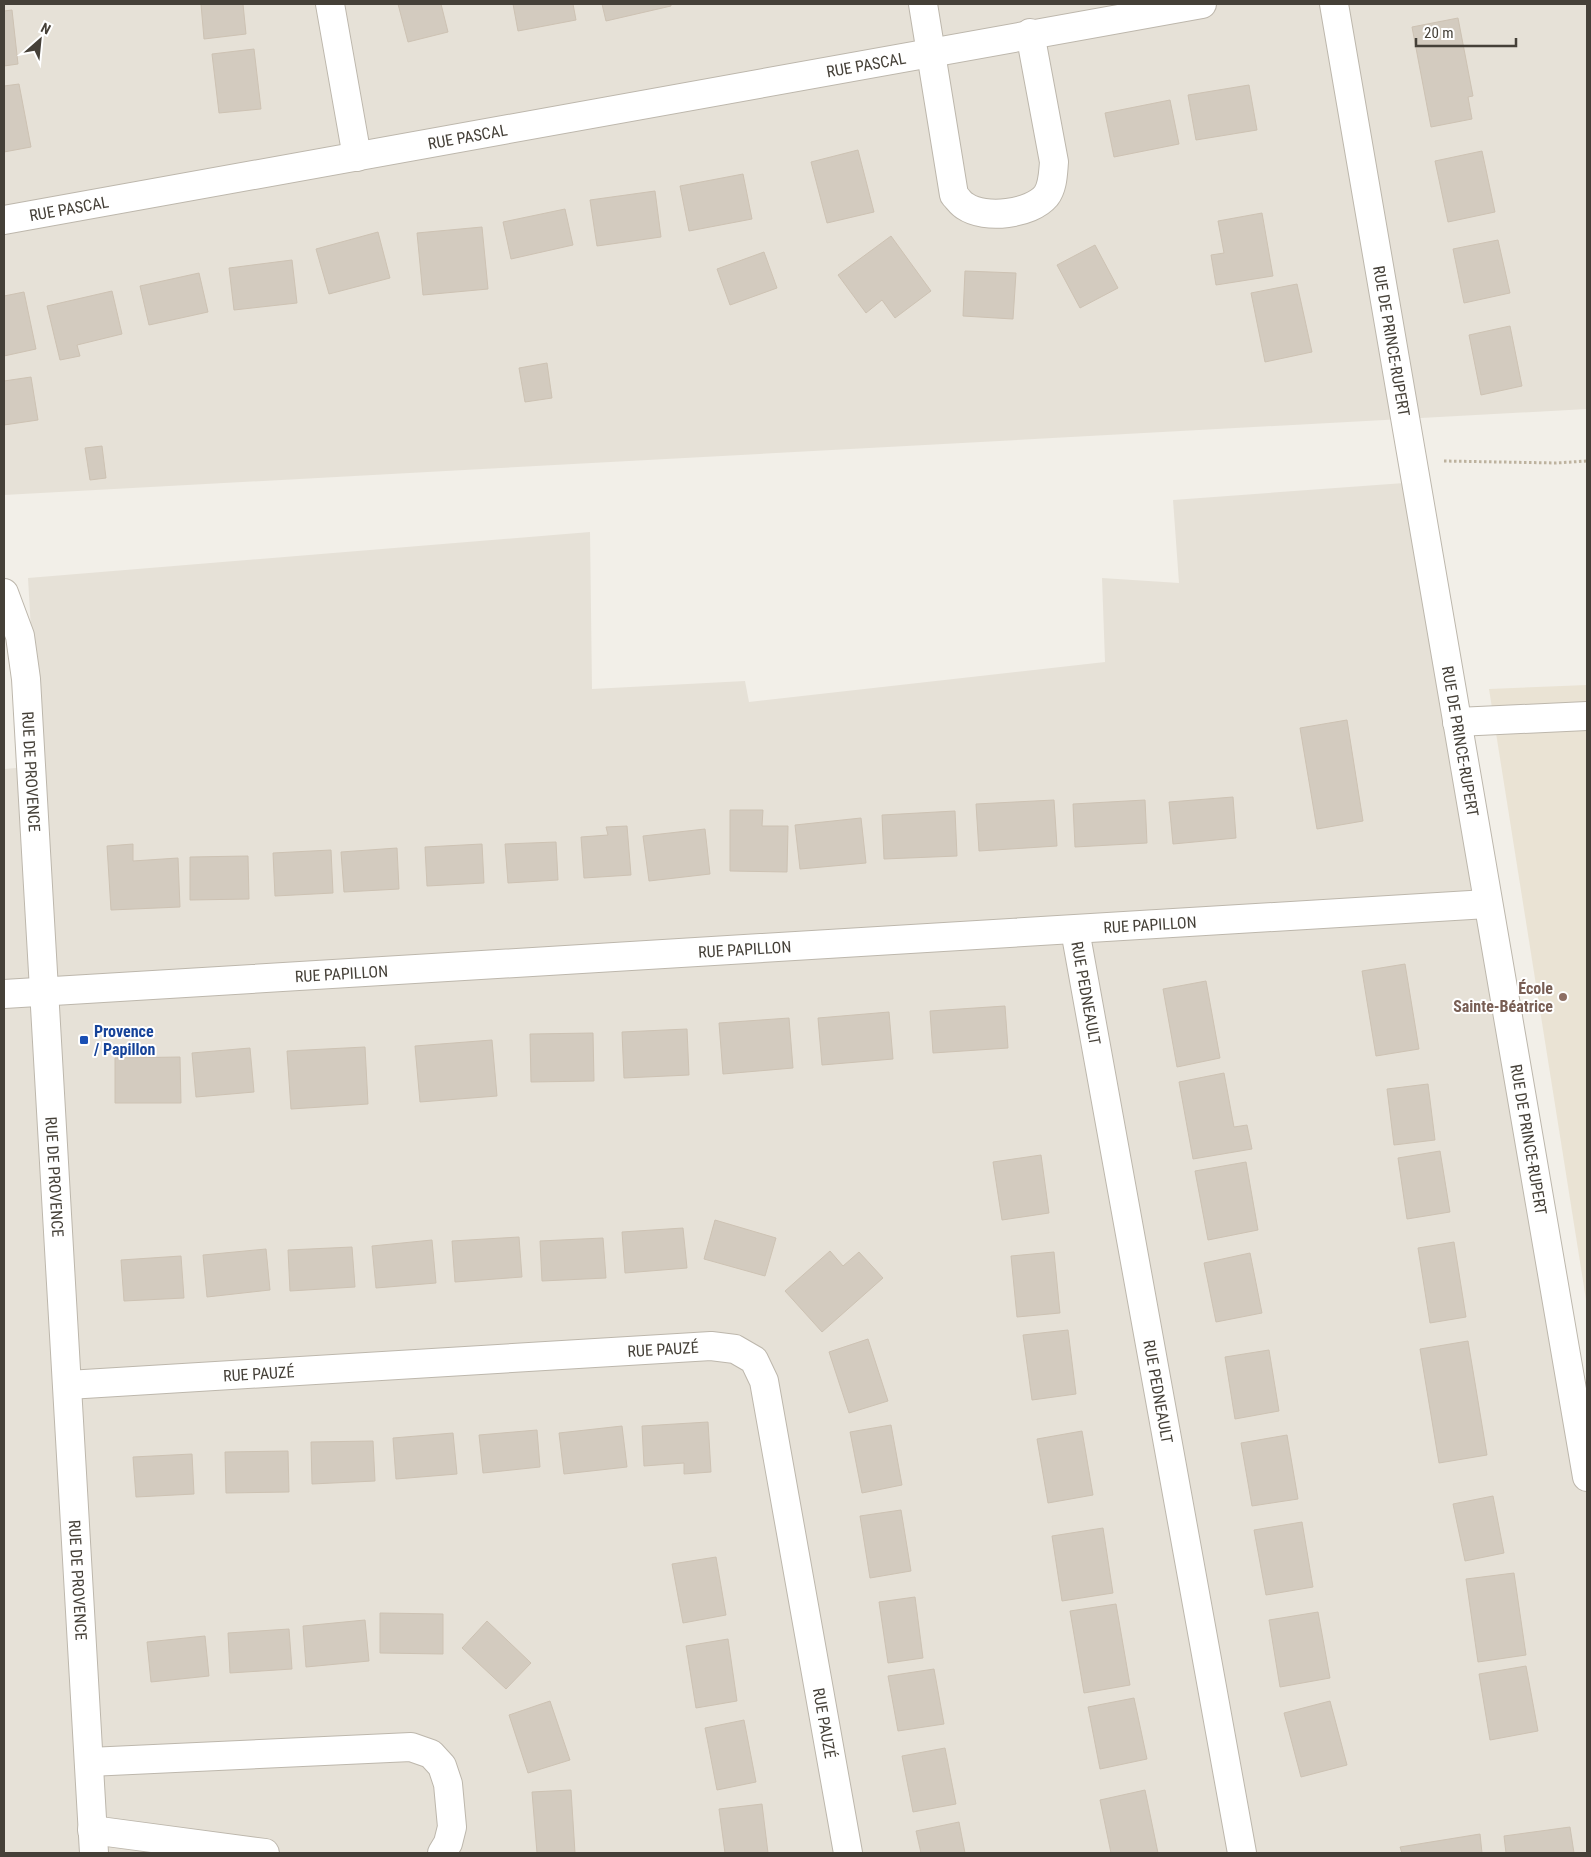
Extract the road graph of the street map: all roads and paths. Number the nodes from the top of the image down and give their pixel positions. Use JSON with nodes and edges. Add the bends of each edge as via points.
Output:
{"nodes":[{"id":1,"x":330,"y":4,"type":"edge"},
{"id":2,"x":923,"y":4,"type":"edge"},
{"id":3,"x":1202,"y":4,"type":"edge"},
{"id":4,"x":1334,"y":4,"type":"edge"},
{"id":5,"x":1030,"y":34,"type":"junction"},
{"id":6,"x":932,"y":53,"type":"junction"},
{"id":7,"x":357,"y":157,"type":"junction"},
{"id":8,"x":4,"y":220,"type":"edge"},
{"id":9,"x":1413,"y":460,"type":"junction"},
{"id":10,"x":1587,"y":461,"type":"edge"},
{"id":11,"x":4,"y":593,"type":"edge"},
{"id":12,"x":1587,"y":716,"type":"edge"},
{"id":13,"x":1457,"y":722,"type":"junction"},
{"id":14,"x":1487,"y":904,"type":"junction"},
{"id":15,"x":1075,"y":930,"type":"junction"},
{"id":16,"x":43,"y":992,"type":"junction"},
{"id":17,"x":4,"y":994,"type":"edge"},
{"id":18,"x":68,"y":1384,"type":"junction"},
{"id":19,"x":1587,"y":1477,"type":"edge"},
{"id":20,"x":89,"y":1762,"type":"junction"},
{"id":21,"x":93,"y":1842,"type":"edge"},
{"id":22,"x":265,"y":1853,"type":"edge"},
{"id":23,"x":442,"y":1853,"type":"edge"},
{"id":24,"x":848,"y":1853,"type":"edge"},
{"id":25,"x":1242,"y":1853,"type":"edge"}],
"edges":[{"from":1,"to":7,"type":"street"},
{"from":2,"to":6,"type":"street"},
{"from":3,"to":5,"type":"street","name":"RUE PASCAL"},
{"from":4,"to":9,"type":"street","name":"RUE DE PRINCE-RUPERT"},
{"from":5,"to":6,"type":"street","name":"RUE PASCAL"},
{"from":5,"to":6,"type":"street","via":[[1054,162],[1047,194],[1037,204],[1021,211],[983,213],[966,207],[954,195]]},
{"from":6,"to":7,"type":"street","name":"RUE PASCAL"},
{"from":7,"to":8,"type":"street","name":"RUE PASCAL"},
{"from":9,"to":10,"type":"path"},
{"from":9,"to":13,"type":"street","name":"RUE DE PRINCE-RUPERT"},
{"from":11,"to":16,"type":"street","name":"RUE DE PROVENCE","via":[[20,636],[26,679]]},
{"from":12,"to":13,"type":"street"},
{"from":13,"to":14,"type":"street","name":"RUE DE PRINCE-RUPERT"},
{"from":14,"to":15,"type":"street","name":"RUE PAPILLON"},
{"from":14,"to":19,"type":"street","name":"RUE DE PRINCE-RUPERT"},
{"from":15,"to":16,"type":"street","name":"RUE PAPILLON"},
{"from":15,"to":25,"type":"street","name":"RUE PEDNEAULT"},
{"from":16,"to":17,"type":"street","name":"RUE PAPILLON"},
{"from":16,"to":18,"type":"street","name":"RUE DE PROVENCE"},
{"from":18,"to":20,"type":"street","name":"RUE DE PROVENCE"},
{"from":18,"to":24,"type":"street","name":"RUE PAUZÉ","via":[[711,1346],[741,1352],[754,1360],[764,1381]]},
{"from":20,"to":21,"type":"street","name":"RUE DE PROVENCE"},
{"from":20,"to":23,"type":"street","via":[[411,1747],[431,1754],[442,1766],[448,1784],[452,1827]]},
{"from":21,"to":22,"type":"street","name":"RUE DE PROVENCE"}]}
